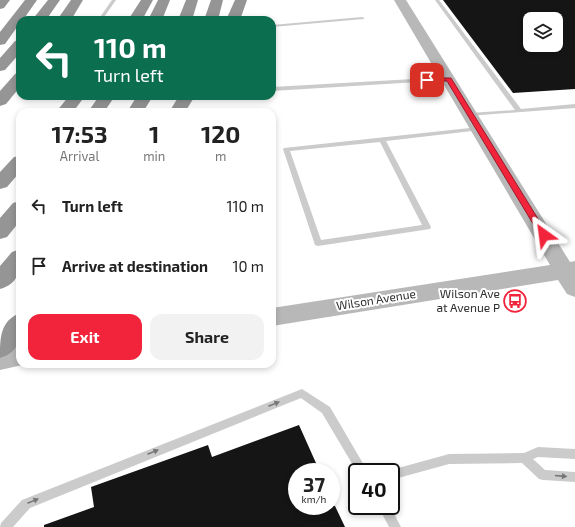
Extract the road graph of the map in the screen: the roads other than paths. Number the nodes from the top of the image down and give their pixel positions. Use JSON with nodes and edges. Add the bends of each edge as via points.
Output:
{"nodes":[{"id":1,"x":4,"y":0,"type":"edge"},
{"id":2,"x":31,"y":0,"type":"edge"},
{"id":3,"x":54,"y":0,"type":"edge"},
{"id":4,"x":77,"y":0,"type":"edge"},
{"id":5,"x":114,"y":0,"type":"edge"},
{"id":6,"x":147,"y":0,"type":"edge"},
{"id":7,"x":164,"y":0,"type":"edge"},
{"id":8,"x":192,"y":0,"type":"edge"},
{"id":9,"x":217,"y":0,"type":"edge"},
{"id":10,"x":241,"y":0,"type":"edge"},
{"id":11,"x":400,"y":0,"type":"edge"},
{"id":12,"x":437,"y":0,"type":"edge"},
{"id":13,"x":0,"y":5,"type":"edge"},
{"id":14,"x":19,"y":16,"type":"edge"},
{"id":15,"x":42,"y":16,"type":"edge"},
{"id":16,"x":67,"y":16,"type":"edge"},
{"id":17,"x":103,"y":16,"type":"edge"},
{"id":18,"x":137,"y":16,"type":"edge"},
{"id":19,"x":157,"y":16,"type":"edge"},
{"id":20,"x":186,"y":16,"type":"edge"},
{"id":21,"x":212,"y":16,"type":"edge"},
{"id":22,"x":235,"y":16,"type":"edge"},
{"id":23,"x":362,"y":18,"type":"dead end"},
{"id":24,"x":16,"y":20,"type":"edge"},
{"id":25,"x":276,"y":26,"type":"edge"},
{"id":26,"x":0,"y":41,"type":"edge"},
{"id":27,"x":16,"y":49,"type":"edge"},
{"id":28,"x":0,"y":68,"type":"edge"},
{"id":29,"x":449,"y":79,"type":"junction"},
{"id":30,"x":16,"y":83,"type":"edge"},
{"id":31,"x":276,"y":90,"type":"edge"},
{"id":32,"x":74,"y":100,"type":"edge"},
{"id":33,"x":0,"y":101,"type":"edge"},
{"id":34,"x":575,"y":106,"type":"edge"},
{"id":35,"x":67,"y":108,"type":"edge"},
{"id":36,"x":519,"y":112,"type":"junction"},
{"id":37,"x":475,"y":122,"type":"junction"},
{"id":38,"x":382,"y":140,"type":"junction"},
{"id":39,"x":16,"y":166,"type":"edge"},
{"id":40,"x":0,"y":183,"type":"edge"},
{"id":41,"x":16,"y":213,"type":"edge"},
{"id":42,"x":0,"y":232,"type":"edge"},
{"id":43,"x":16,"y":262,"type":"edge"},
{"id":44,"x":572,"y":276,"type":"edge"},
{"id":45,"x":0,"y":281,"type":"edge"},
{"id":46,"x":276,"y":315,"type":"edge"},
{"id":47,"x":16,"y":328,"type":"edge"},
{"id":48,"x":0,"y":348,"type":"edge"},
{"id":49,"x":16,"y":357,"type":"edge"},
{"id":50,"x":0,"y":359,"type":"edge"},
{"id":51,"x":575,"y":454,"type":"edge"},
{"id":52,"x":524,"y":458,"type":"junction"},
{"id":53,"x":358,"y":463,"type":"edge"},
{"id":54,"x":400,"y":473,"type":"edge"},
{"id":55,"x":575,"y":477,"type":"edge"},
{"id":56,"x":389,"y":515,"type":"edge"},
{"id":57,"x":5,"y":527,"type":"edge"},
{"id":58,"x":395,"y":527,"type":"edge"}],
"edges":[{"from":1,"to":13,"type":"highway"},
{"from":2,"to":14,"type":"highway"},
{"from":3,"to":15,"type":"highway"},
{"from":4,"to":16,"type":"highway"},
{"from":5,"to":17,"type":"lane"},
{"from":6,"to":18,"type":"highway"},
{"from":7,"to":19,"type":"highway"},
{"from":8,"to":20,"type":"highway"},
{"from":9,"to":21,"type":"highway"},
{"from":10,"to":22,"type":"highway"},
{"from":11,"to":29,"type":"street"},
{"from":12,"to":36,"type":"lane"},
{"from":23,"to":25,"type":"lane"},
{"from":24,"to":26,"type":"highway"},
{"from":27,"to":28,"type":"highway"},
{"from":29,"to":31,"type":"lane"},
{"from":29,"to":37,"type":"street"},
{"from":30,"to":33,"type":"highway"},
{"from":32,"to":35,"type":"highway"},
{"from":34,"to":36,"type":"lane"},
{"from":36,"to":37,"type":"lane"},
{"from":37,"to":38,"type":"lane"},
{"from":37,"to":44,"type":"street"},
{"from":38,"to":38,"type":"lane","via":[[286,149],[318,243],[427,227]]},
{"from":39,"to":40,"type":"highway"},
{"from":41,"to":42,"type":"highway"},
{"from":43,"to":45,"type":"highway"},
{"from":44,"to":46,"type":"street","name":"Wilson Avenue"},
{"from":47,"to":48,"type":"highway"},
{"from":49,"to":50,"type":"street"},
{"from":51,"to":52,"type":"lane","via":[[538,452]]},
{"from":52,"to":54,"type":"lane","via":[[449,459]]},
{"from":52,"to":55,"type":"lane","one_way":true,"via":[[543,475]]},
{"from":57,"to":53,"type":"lane","one_way":true,"via":[[26,504],[302,393],[326,410]]},
{"from":56,"to":58,"type":"lane"}]}
